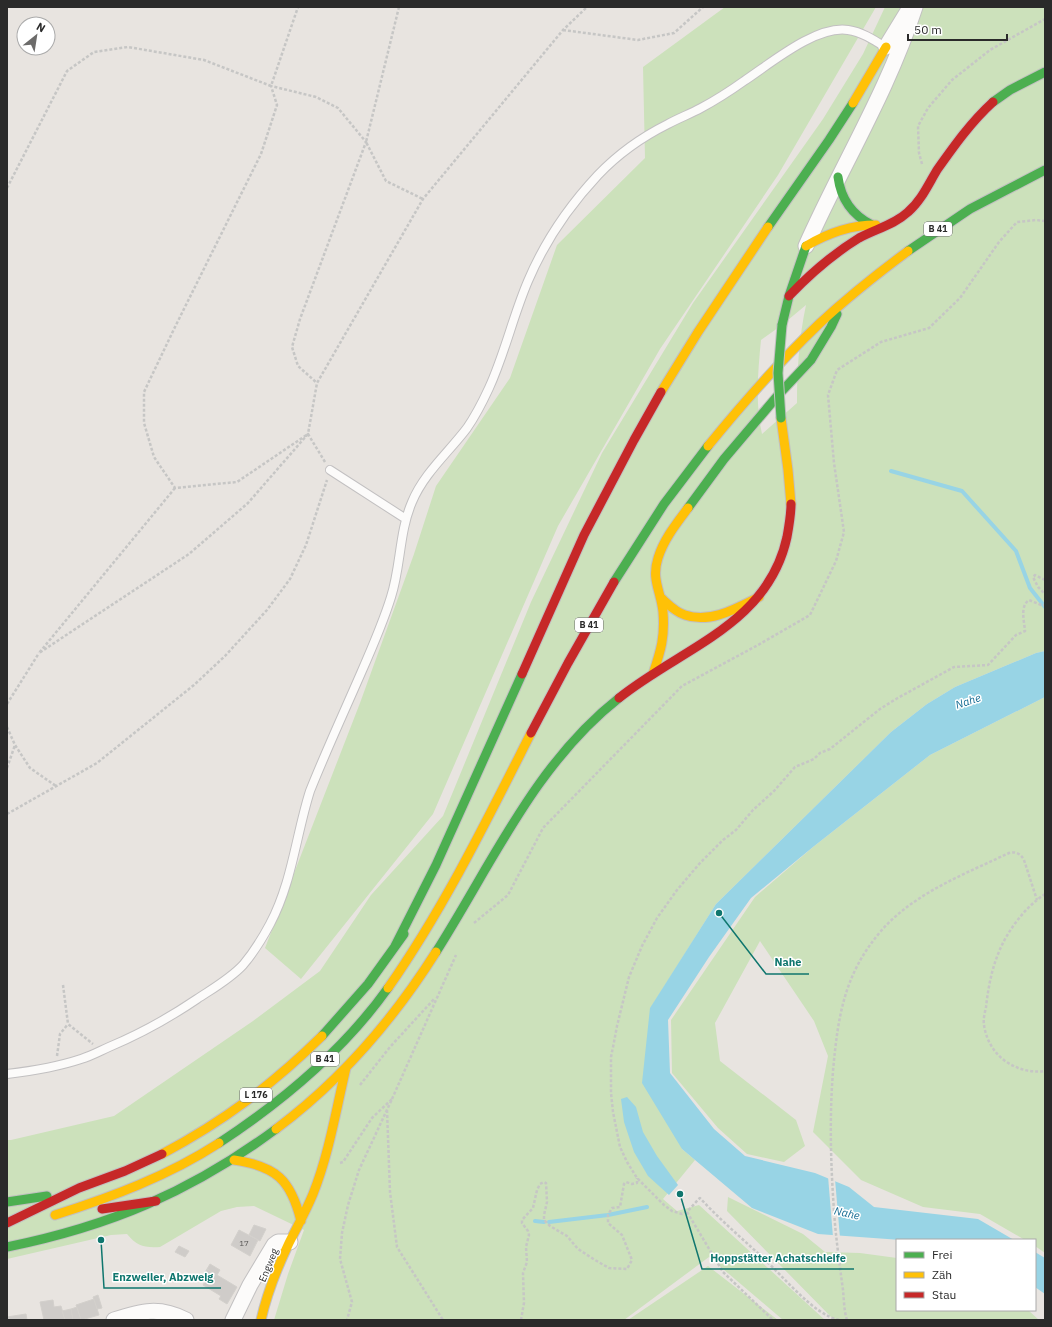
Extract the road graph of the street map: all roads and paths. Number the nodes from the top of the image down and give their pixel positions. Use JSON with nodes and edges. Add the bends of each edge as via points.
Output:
{"nodes":[{"id":1,"x":298,"y":7,"type":"edge"},
{"id":2,"x":399,"y":7,"type":"edge"},
{"id":3,"x":587,"y":7,"type":"edge"},
{"id":4,"x":703,"y":7,"type":"edge"},
{"id":5,"x":910,"y":7,"type":"edge"},
{"id":6,"x":915,"y":7,"type":"edge"},
{"id":7,"x":1045,"y":19,"type":"edge"},
{"id":8,"x":563,"y":30,"type":"junction"},
{"id":9,"x":886,"y":47,"type":"junction"},
{"id":10,"x":1045,"y":72,"type":"edge"},
{"id":11,"x":271,"y":86,"type":"junction"},
{"id":12,"x":366,"y":142,"type":"junction"},
{"id":13,"x":1045,"y":170,"type":"edge"},
{"id":14,"x":838,"y":177,"type":"junction"},
{"id":15,"x":931,"y":181,"type":"junction"},
{"id":16,"x":7,"y":188,"type":"edge"},
{"id":17,"x":423,"y":199,"type":"junction"},
{"id":18,"x":889,"y":224,"type":"junction"},
{"id":19,"x":872,"y":225,"type":"junction"},
{"id":20,"x":806,"y":246,"type":"junction"},
{"id":21,"x":789,"y":296,"type":"junction"},
{"id":22,"x":841,"y":304,"type":"junction"},
{"id":23,"x":317,"y":383,"type":"junction"},
{"id":24,"x":308,"y":434,"type":"junction"},
{"id":25,"x":330,"y":470,"type":"junction"},
{"id":26,"x":175,"y":488,"type":"junction"},
{"id":27,"x":406,"y":519,"type":"junction"},
{"id":28,"x":1045,"y":580,"type":"edge"},
{"id":29,"x":1045,"y":594,"type":"edge"},
{"id":30,"x":759,"y":597,"type":"junction"},
{"id":31,"x":660,"y":598,"type":"junction"},
{"id":32,"x":1045,"y":605,"type":"edge"},
{"id":33,"x":39,"y":653,"type":"junction"},
{"id":34,"x":653,"y":674,"type":"junction"},
{"id":35,"x":7,"y":704,"type":"edge"},
{"id":36,"x":7,"y":727,"type":"edge"},
{"id":37,"x":15,"y":745,"type":"junction"},
{"id":38,"x":7,"y":768,"type":"edge"},
{"id":39,"x":56,"y":786,"type":"junction"},
{"id":40,"x":499,"y":798,"type":"junction"},
{"id":41,"x":7,"y":814,"type":"edge"},
{"id":42,"x":454,"y":863,"type":"dead end"},
{"id":43,"x":1045,"y":894,"type":"edge"},
{"id":44,"x":431,"y":895,"type":"dead end"},
{"id":45,"x":1037,"y":900,"type":"junction"},
{"id":46,"x":395,"y":946,"type":"junction"},
{"id":47,"x":63,"y":985,"type":"dead end"},
{"id":48,"x":437,"y":996,"type":"dead end"},
{"id":49,"x":68,"y":1024,"type":"junction"},
{"id":50,"x":102,"y":1050,"type":"junction"},
{"id":51,"x":56,"y":1066,"type":"junction"},
{"id":52,"x":346,"y":1068,"type":"junction"},
{"id":53,"x":1045,"y":1071,"type":"edge"},
{"id":54,"x":7,"y":1074,"type":"edge"},
{"id":55,"x":358,"y":1088,"type":"dead end"},
{"id":56,"x":387,"y":1110,"type":"junction"},
{"id":57,"x":234,"y":1160,"type":"junction"},
{"id":58,"x":322,"y":1171,"type":"junction"},
{"id":59,"x":637,"y":1178,"type":"junction"},
{"id":60,"x":76,"y":1189,"type":"junction"},
{"id":61,"x":156,"y":1201,"type":"junction"},
{"id":62,"x":7,"y":1202,"type":"edge"},
{"id":63,"x":687,"y":1212,"type":"junction"},
{"id":64,"x":35,"y":1219,"type":"dead end"},
{"id":65,"x":301,"y":1221,"type":"junction"},
{"id":66,"x":7,"y":1224,"type":"edge"},
{"id":67,"x":290,"y":1242,"type":"junction"},
{"id":68,"x":7,"y":1247,"type":"edge"},
{"id":69,"x":114,"y":1320,"type":"edge"},
{"id":70,"x":186,"y":1320,"type":"edge"},
{"id":71,"x":233,"y":1320,"type":"edge"},
{"id":72,"x":261,"y":1320,"type":"edge"},
{"id":73,"x":347,"y":1320,"type":"edge"},
{"id":74,"x":443,"y":1320,"type":"edge"},
{"id":75,"x":521,"y":1320,"type":"edge"},
{"id":76,"x":773,"y":1320,"type":"edge"},
{"id":77,"x":840,"y":1320,"type":"edge"},
{"id":78,"x":847,"y":1320,"type":"edge"}],
"edges":[{"from":1,"to":11,"type":"path"},
{"from":2,"to":12,"type":"path"},
{"from":3,"to":8,"type":"path"},
{"from":4,"to":8,"type":"path","via":[[674,33],[638,40]]},
{"from":5,"to":9,"type":"street"},
{"from":6,"to":14,"type":"street","via":[[888,78]]},
{"from":7,"to":15,"type":"path","via":[[990,50],[952,80],[928,108],[918,126],[918,146],[924,170]]},
{"from":8,"to":17,"type":"path"},
{"from":9,"to":27,"type":"lane","via":[[848,30],[816,36],[698,110],[640,139],[599,174],[559,222],[527,283],[500,360],[479,408],[467,428],[420,486]]},
{"from":9,"to":46,"type":"main road","via":[[859,94],[698,332],[627,453],[572,561],[436,865]]},
{"from":10,"to":15,"type":"main road","via":[[1020,84],[990,105],[964,132]]},
{"from":11,"to":12,"type":"path","via":[[316,97],[338,108]]},
{"from":11,"to":16,"type":"path","via":[[204,60],[128,47],[94,52],[67,71]]},
{"from":11,"to":26,"type":"path","via":[[277,106],[261,154],[144,392],[144,423],[154,457]]},
{"from":12,"to":17,"type":"path","via":[[386,181]]},
{"from":12,"to":23,"type":"path","via":[[292,346],[298,366]]},
{"from":13,"to":22,"type":"main road","number":"B 41","via":[[997,193],[944,225],[885,267]]},
{"from":14,"to":19,"type":"main road","via":[[840,192],[847,206],[858,218]]},
{"from":14,"to":20,"type":"street"},
{"from":15,"to":18,"type":"main road","via":[[908,212]]},
{"from":17,"to":23,"type":"path"},
{"from":18,"to":19,"type":"main road"},
{"from":18,"to":21,"type":"main road","via":[[830,258],[815,269]]},
{"from":19,"to":20,"type":"main road","via":[[840,230]]},
{"from":20,"to":21,"type":"main road"},
{"from":21,"to":30,"type":"main road","bridge":true,"via":[[782,325],[778,373],[790,487],[790,523],[776,569]]},
{"from":22,"to":31,"type":"main road","via":[[831,327],[811,360],[724,459],[667,536],[656,571]]},
{"from":22,"to":40,"type":"main road","number":"B 41","via":[[771,371],[719,433],[659,512],[631,554],[566,665]]},
{"from":23,"to":24,"type":"path"},
{"from":24,"to":25,"type":"path"},
{"from":24,"to":26,"type":"path","via":[[237,482]]},
{"from":24,"to":33,"type":"path","via":[[248,503],[189,554]]},
{"from":25,"to":27,"type":"lane"},
{"from":25,"to":39,"type":"path","via":[[306,545],[290,579],[267,610],[194,685],[97,763]]},
{"from":26,"to":33,"type":"path"},
{"from":27,"to":50,"type":"lane","via":[[392,594],[382,624],[310,791],[280,901],[258,946],[242,966],[187,1006],[142,1033]]},
{"from":28,"to":29,"type":"path","via":[[1035,575],[1033,577]]},
{"from":30,"to":31,"type":"main road","via":[[717,616],[700,618],[675,611]]},
{"from":30,"to":34,"type":"main road","via":[[725,629]]},
{"from":31,"to":34,"type":"main road","via":[[664,637]]},
{"from":32,"to":59,"type":"path","via":[[1029,600],[1026,602],[1023,607],[1025,630],[988,665],[954,667],[896,699],[830,749],[795,767],[736,830],[700,863],[657,918],[629,977],[610,1057],[612,1106],[620,1147]]},
{"from":33,"to":35,"type":"path"},
{"from":34,"to":52,"type":"main road","via":[[600,714],[554,762],[514,821],[425,969],[388,1020]]},
{"from":36,"to":37,"type":"path"},
{"from":37,"to":38,"type":"path"},
{"from":37,"to":39,"type":"path","via":[[30,768]]},
{"from":39,"to":41,"type":"path"},
{"from":40,"to":42,"type":"main road"},
{"from":40,"to":61,"type":"main road","number":"B 41","via":[[433,919],[403,965],[351,1033],[320,1065],[258,1117],[190,1160],[121,1192],[52,1216]]},
{"from":43,"to":45,"type":"path"},
{"from":44,"to":46,"type":"main road","number":"L 176"},
{"from":45,"to":53,"type":"path","via":[[1013,927],[999,951],[988,990],[984,1024],[990,1045],[1003,1059],[1018,1069]]},
{"from":45,"to":78,"type":"path","via":[[1022,856],[1009,853],[952,880],[911,904],[882,930],[862,957],[848,988],[838,1021],[831,1096],[831,1167]]},
{"from":46,"to":60,"type":"main road","number":"L 176","via":[[364,989],[332,1026],[278,1078],[212,1126],[179,1145],[106,1179]]},
{"from":47,"to":49,"type":"path"},
{"from":48,"to":55,"type":"path","via":[[390,1047]]},
{"from":49,"to":50,"type":"path"},
{"from":49,"to":51,"type":"path","via":[[60,1034]]},
{"from":50,"to":51,"type":"lane"},
{"from":51,"to":54,"type":"lane"},
{"from":52,"to":57,"type":"main road","via":[[293,1117]]},
{"from":52,"to":58,"type":"main road","name":"Engweg"},
{"from":56,"to":58,"type":"path","via":[[392,1099],[372,1118],[343,1162]]},
{"from":56,"to":73,"type":"path","via":[[359,1170],[342,1233],[340,1259],[352,1302]]},
{"from":56,"to":74,"type":"path","via":[[390,1192],[397,1247]]},
{"from":57,"to":61,"type":"main road"},
{"from":57,"to":65,"type":"main road","via":[[266,1167],[280,1177],[291,1189],[298,1204]]},
{"from":58,"to":65,"type":"main road","name":"Engweg"},
{"from":59,"to":63,"type":"path","via":[[672,1212]]},
{"from":59,"to":75,"type":"path","via":[[637,1183],[624,1184],[620,1207],[612,1208],[608,1215],[608,1223],[622,1235],[632,1260],[627,1269],[604,1266],[578,1249],[567,1236],[550,1226],[544,1220],[547,1202],[546,1183],[540,1184],[533,1208],[522,1220],[529,1235],[523,1273],[524,1303]]},
{"from":60,"to":62,"type":"main road","number":"L 176"},
{"from":60,"to":66,"type":"main road"},
{"from":61,"to":68,"type":"main road","via":[[75,1231]]},
{"from":63,"to":76,"type":"path","via":[[723,1272]]},
{"from":63,"to":77,"type":"path","via":[[700,1198],[806,1300],[827,1316]]},
{"from":64,"to":66,"type":"main road"},
{"from":65,"to":67,"type":"main road","name":"Engweg"},
{"from":67,"to":71,"type":"street","via":[[278,1242],[274,1245]]},
{"from":67,"to":72,"type":"main road","name":"Engweg","via":[[271,1286]]},
{"from":69,"to":70,"type":"street","via":[[138,1313],[165,1311]]},
{"from":77,"to":78,"type":"path"}]}
